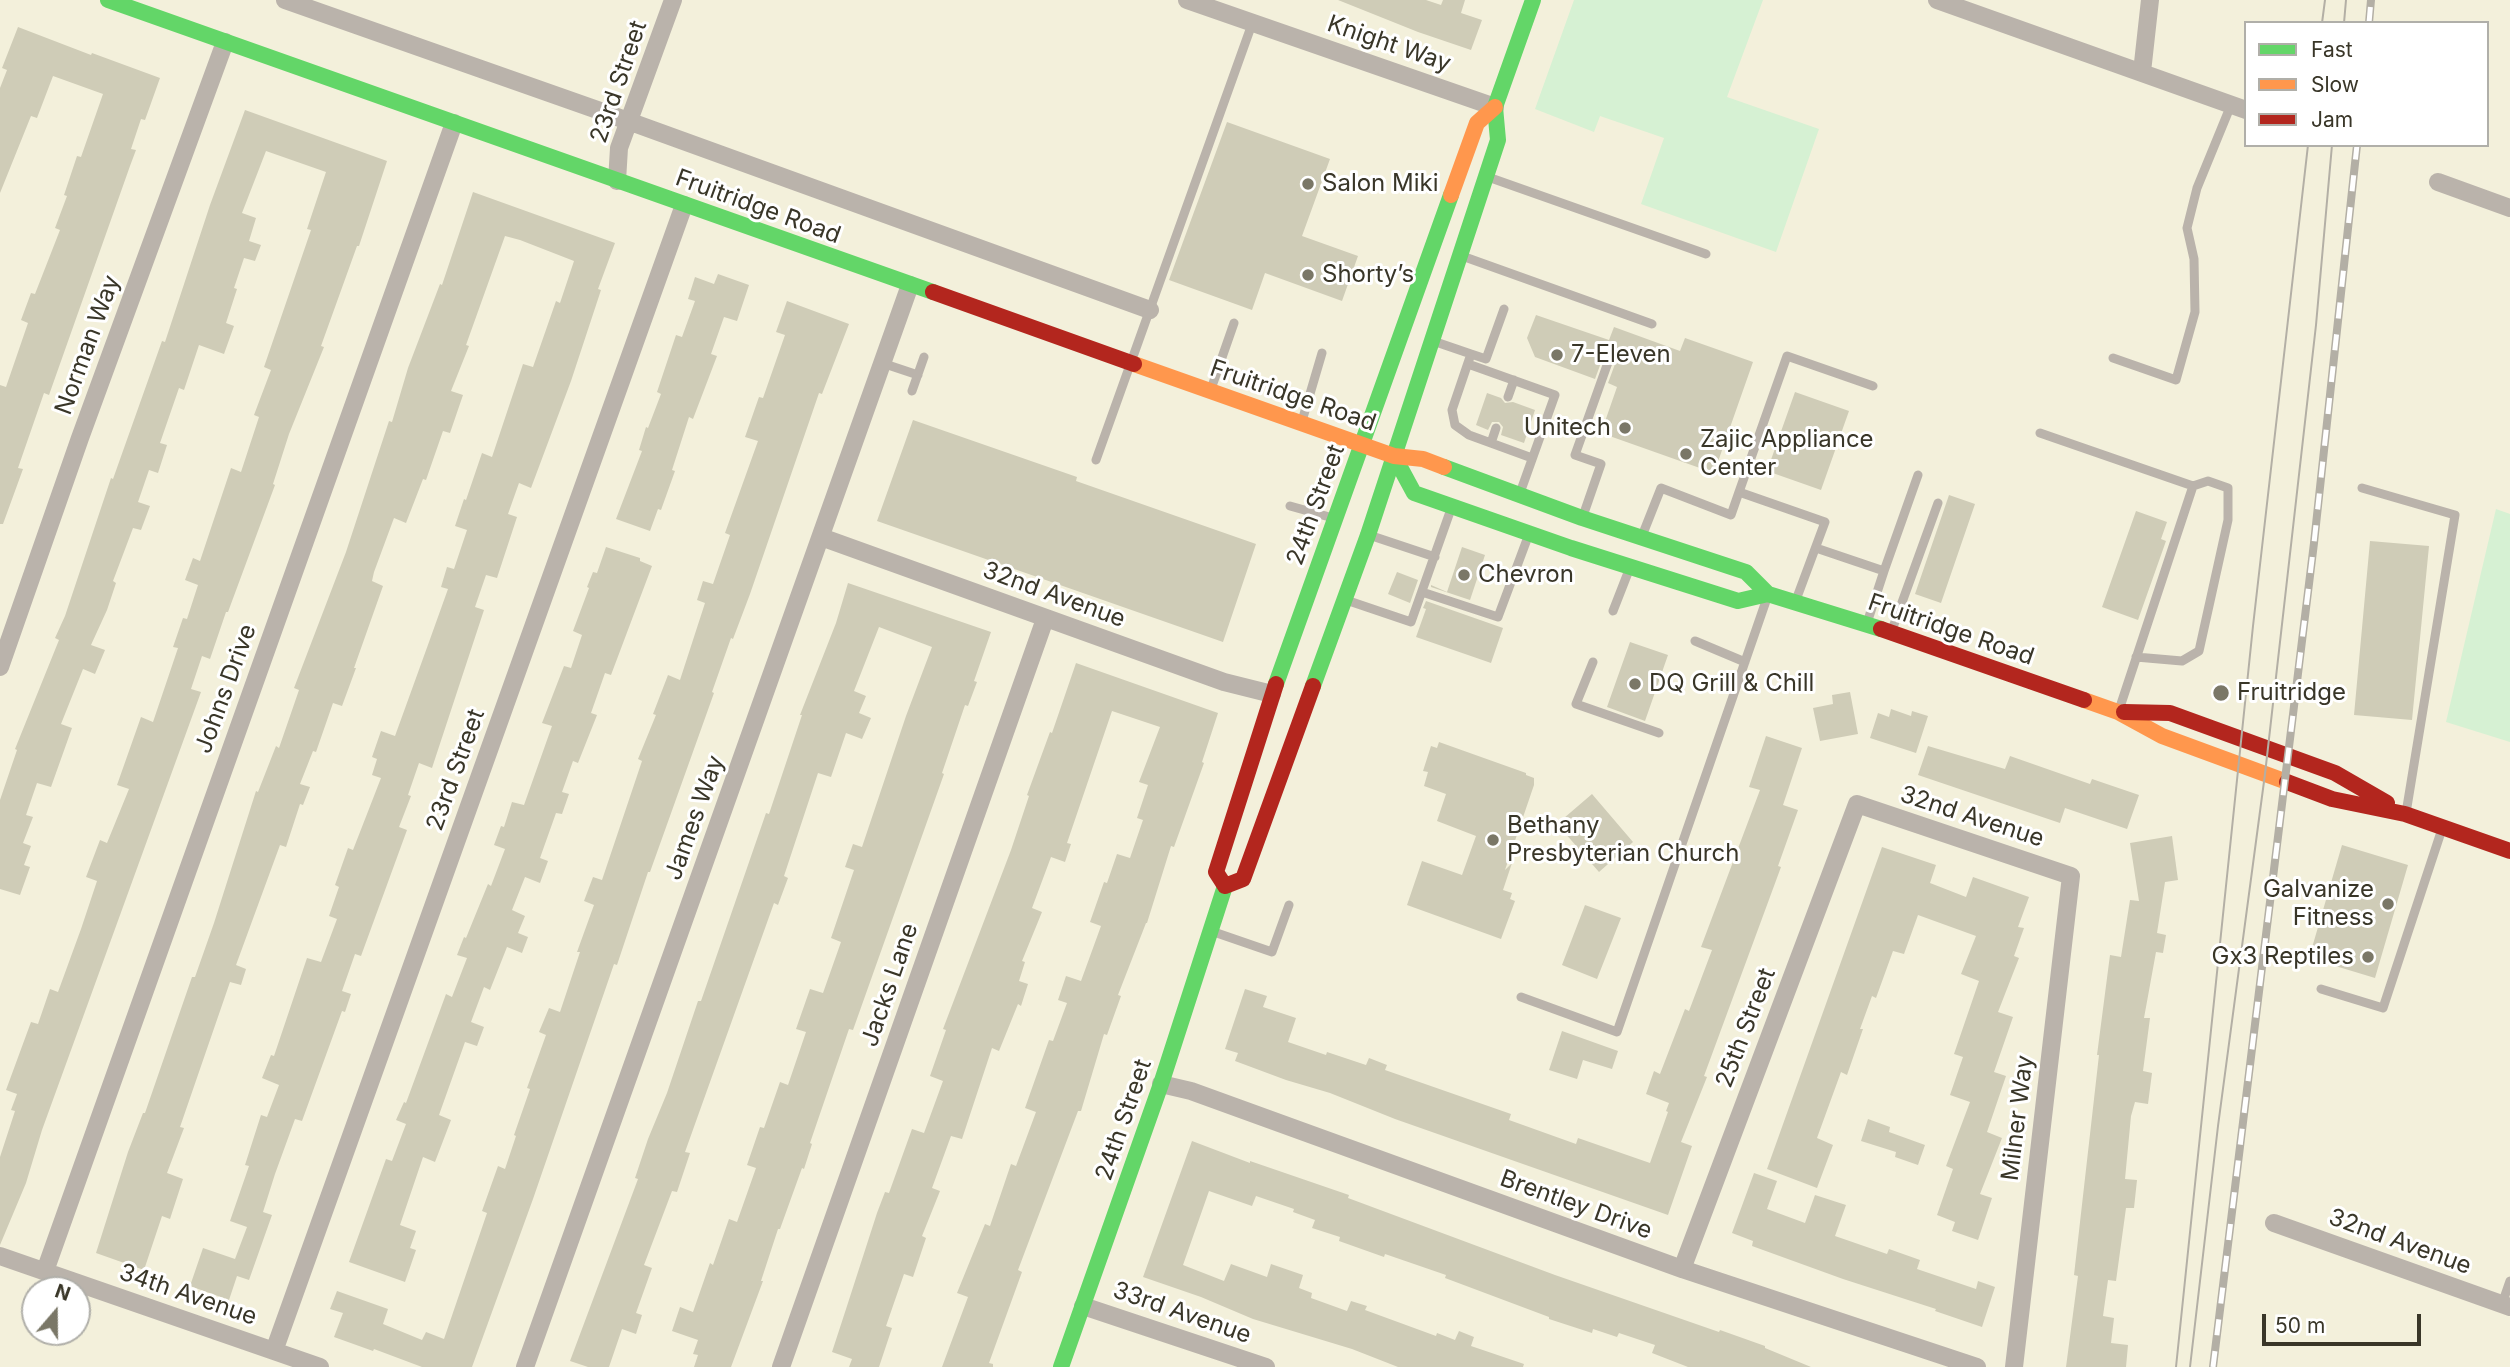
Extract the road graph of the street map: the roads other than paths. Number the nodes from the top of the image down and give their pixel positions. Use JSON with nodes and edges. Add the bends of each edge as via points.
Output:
{"nodes":[{"id":1,"x":108,"y":0,"type":"edge"},
{"id":2,"x":285,"y":0,"type":"edge"},
{"id":3,"x":673,"y":0,"type":"edge"},
{"id":4,"x":1187,"y":0,"type":"edge"},
{"id":5,"x":1533,"y":0,"type":"edge"},
{"id":6,"x":1937,"y":0,"type":"edge"},
{"id":7,"x":2150,"y":0,"type":"edge"},
{"id":8,"x":1252,"y":24,"type":"junction"},
{"id":9,"x":225,"y":42,"type":"junction"},
{"id":10,"x":2142,"y":72,"type":"junction"},
{"id":11,"x":1495,"y":107,"type":"junction"},
{"id":12,"x":2239,"y":107,"type":"edge"},
{"id":13,"x":629,"y":121,"type":"junction"},
{"id":14,"x":454,"y":123,"type":"junction"},
{"id":15,"x":1486,"y":176,"type":"junction"},
{"id":16,"x":617,"y":181,"type":"junction"},
{"id":17,"x":2438,"y":182,"type":"dead end"},
{"id":18,"x":684,"y":205,"type":"junction"},
{"id":19,"x":2510,"y":208,"type":"edge"},
{"id":20,"x":1706,"y":254,"type":"dead end"},
{"id":21,"x":1460,"y":255,"type":"junction"},
{"id":22,"x":910,"y":285,"type":"junction"},
{"id":23,"x":1504,"y":309,"type":"dead end"},
{"id":24,"x":1150,"y":310,"type":"junction"},
{"id":25,"x":1234,"y":323,"type":"dead end"},
{"id":26,"x":1652,"y":324,"type":"dead end"},
{"id":27,"x":1432,"y":341,"type":"junction"},
{"id":28,"x":1322,"y":353,"type":"dead end"},
{"id":29,"x":1611,"y":354,"type":"dead end"},
{"id":30,"x":924,"y":357,"type":"dead end"},
{"id":31,"x":2113,"y":358,"type":"dead end"},
{"id":32,"x":1469,"y":359,"type":"junction"},
{"id":33,"x":883,"y":363,"type":"junction"},
{"id":34,"x":1131,"y":363,"type":"junction"},
{"id":35,"x":918,"y":375,"type":"junction"},
{"id":36,"x":1514,"y":380,"type":"junction"},
{"id":37,"x":1873,"y":386,"type":"dead end"},
{"id":38,"x":912,"y":391,"type":"dead end"},
{"id":39,"x":1210,"y":391,"type":"junction"},
{"id":40,"x":1508,"y":397,"type":"dead end"},
{"id":41,"x":1301,"y":423,"type":"junction"},
{"id":42,"x":1496,"y":428,"type":"dead end"},
{"id":43,"x":2040,"y":433,"type":"dead end"},
{"id":44,"x":1491,"y":443,"type":"junction"},
{"id":45,"x":1362,"y":444,"type":"junction"},
{"id":46,"x":1394,"y":456,"type":"junction"},
{"id":47,"x":1532,"y":458,"type":"junction"},
{"id":48,"x":1096,"y":460,"type":"dead end"},
{"id":49,"x":1918,"y":475,"type":"dead end"},
{"id":50,"x":2193,"y":486,"type":"junction"},
{"id":51,"x":2362,"y":488,"type":"dead end"},
{"id":52,"x":1739,"y":492,"type":"junction"},
{"id":53,"x":1519,"y":495,"type":"junction"},
{"id":54,"x":1938,"y":503,"type":"dead end"},
{"id":55,"x":1290,"y":506,"type":"dead end"},
{"id":56,"x":1452,"y":506,"type":"junction"},
{"id":57,"x":1582,"y":518,"type":"junction"},
{"id":58,"x":1335,"y":519,"type":"junction"},
{"id":59,"x":1529,"y":533,"type":"junction"},
{"id":60,"x":1368,"y":535,"type":"junction"},
{"id":61,"x":821,"y":537,"type":"junction"},
{"id":62,"x":1642,"y":538,"type":"junction"},
{"id":63,"x":1816,"y":548,"type":"junction"},
{"id":64,"x":1435,"y":557,"type":"junction"},
{"id":65,"x":1631,"y":567,"type":"junction"},
{"id":66,"x":1884,"y":571,"type":"junction"},
{"id":67,"x":1422,"y":592,"type":"junction"},
{"id":68,"x":1768,"y":594,"type":"junction"},
{"id":69,"x":1344,"y":599,"type":"junction"},
{"id":70,"x":1796,"y":601,"type":"junction"},
{"id":71,"x":1613,"y":611,"type":"dead end"},
{"id":72,"x":1045,"y":619,"type":"junction"},
{"id":73,"x":1867,"y":624,"type":"junction"},
{"id":74,"x":1891,"y":632,"type":"junction"},
{"id":75,"x":1695,"y":641,"type":"dead end"},
{"id":76,"x":2136,"y":657,"type":"junction"},
{"id":77,"x":1592,"y":662,"type":"dead end"},
{"id":78,"x":1745,"y":662,"type":"junction"},
{"id":79,"x":0,"y":667,"type":"edge"},
{"id":80,"x":1272,"y":694,"type":"junction"},
{"id":81,"x":2118,"y":712,"type":"junction"},
{"id":82,"x":1659,"y":733,"type":"dead end"},
{"id":83,"x":1857,"y":804,"type":"joint"},
{"id":84,"x":2405,"y":814,"type":"junction"},
{"id":85,"x":2442,"y":827,"type":"junction"},
{"id":86,"x":2510,"y":852,"type":"edge"},
{"id":87,"x":2071,"y":876,"type":"joint"},
{"id":88,"x":1225,"y":886,"type":"junction"},
{"id":89,"x":1289,"y":905,"type":"dead end"},
{"id":90,"x":1211,"y":931,"type":"junction"},
{"id":91,"x":2321,"y":989,"type":"dead end"},
{"id":92,"x":1521,"y":997,"type":"dead end"},
{"id":93,"x":1161,"y":1084,"type":"junction"},
{"id":94,"x":2274,"y":1223,"type":"dead end"},
{"id":95,"x":0,"y":1256,"type":"edge"},
{"id":96,"x":1682,"y":1269,"type":"junction"},
{"id":97,"x":44,"y":1271,"type":"junction"},
{"id":98,"x":2510,"y":1281,"type":"edge"},
{"id":99,"x":1083,"y":1306,"type":"junction"},
{"id":100,"x":2506,"y":1306,"type":"edge"},
{"id":101,"x":274,"y":1351,"type":"junction"},
{"id":102,"x":320,"y":1367,"type":"edge"},
{"id":103,"x":525,"y":1367,"type":"edge"},
{"id":104,"x":781,"y":1367,"type":"edge"},
{"id":105,"x":1061,"y":1367,"type":"edge"},
{"id":106,"x":1266,"y":1367,"type":"edge"},
{"id":107,"x":1977,"y":1367,"type":"edge"},
{"id":108,"x":2014,"y":1367,"type":"edge"}],
"edges":[{"from":1,"to":9,"type":"main road","name":"Fruitridge Road"},
{"from":2,"to":13,"type":"street"},
{"from":3,"to":13,"type":"street","name":"23rd Street"},
{"from":4,"to":8,"type":"street","name":"Knight Way"},
{"from":5,"to":11,"type":"main road","name":"24th Street"},
{"from":6,"to":10,"type":"street"},
{"from":7,"to":10,"type":"street"},
{"from":8,"to":11,"type":"street","name":"Knight Way"},
{"from":8,"to":24,"type":"lane"},
{"from":9,"to":14,"type":"main road","name":"Fruitridge Road"},
{"from":9,"to":79,"type":"street","name":"Norman Way"},
{"from":10,"to":12,"type":"street"},
{"from":11,"to":15,"type":"main road","name":"24th Street","via":[[1498,140]]},
{"from":11,"to":45,"type":"main road","name":"24th Street","via":[[1477,123]]},
{"from":12,"to":31,"type":"lane","via":[[2197,188],[2187,228],[2194,260],[2195,312],[2176,380]]},
{"from":13,"to":16,"type":"street","name":"23rd Street","via":[[619,148]]},
{"from":13,"to":24,"type":"street"},
{"from":14,"to":16,"type":"main road","name":"Fruitridge Road"},
{"from":14,"to":97,"type":"street","name":"Johns Drive"},
{"from":15,"to":20,"type":"lane"},
{"from":15,"to":21,"type":"main road","name":"24th Street"},
{"from":16,"to":18,"type":"main road","name":"Fruitridge Road"},
{"from":17,"to":19,"type":"street"},
{"from":18,"to":22,"type":"main road","name":"Fruitridge Road"},
{"from":18,"to":101,"type":"street","name":"23rd Street"},
{"from":21,"to":26,"type":"lane"},
{"from":21,"to":27,"type":"main road","name":"24th Street"},
{"from":22,"to":33,"type":"street","name":"James Way"},
{"from":22,"to":34,"type":"main road","name":"Fruitridge Road"},
{"from":23,"to":32,"type":"lane","via":[[1486,359]]},
{"from":24,"to":34,"type":"lane"},
{"from":25,"to":39,"type":"lane"},
{"from":27,"to":32,"type":"lane"},
{"from":27,"to":46,"type":"main road","name":"24th Street"},
{"from":28,"to":41,"type":"lane"},
{"from":29,"to":57,"type":"lane","via":[[1575,455],[1601,464]]},
{"from":30,"to":35,"type":"lane"},
{"from":32,"to":36,"type":"lane"},
{"from":32,"to":44,"type":"lane","via":[[1452,410],[1455,425]]},
{"from":33,"to":35,"type":"lane"},
{"from":33,"to":61,"type":"street","name":"James Way"},
{"from":34,"to":39,"type":"main road","name":"Fruitridge Road"},
{"from":34,"to":48,"type":"lane"},
{"from":35,"to":38,"type":"lane"},
{"from":36,"to":40,"type":"lane"},
{"from":36,"to":47,"type":"lane","via":[[1555,395]]},
{"from":37,"to":52,"type":"lane","via":[[1787,356]]},
{"from":39,"to":41,"type":"main road","name":"Fruitridge Road"},
{"from":41,"to":45,"type":"main road","name":"Fruitridge Road"},
{"from":42,"to":44,"type":"lane"},
{"from":43,"to":50,"type":"lane"},
{"from":44,"to":47,"type":"lane"},
{"from":45,"to":46,"type":"main road","name":"Fruitridge Road"},
{"from":45,"to":58,"type":"main road","name":"24th Street"},
{"from":46,"to":53,"type":"main road","name":"Fruitridge Road","via":[[1423,459]]},
{"from":46,"to":56,"type":"main road","name":"Fruitridge Road","via":[[1414,493]]},
{"from":46,"to":60,"type":"main road","name":"24th Street"},
{"from":47,"to":53,"type":"lane"},
{"from":49,"to":66,"type":"lane"},
{"from":50,"to":76,"type":"lane"},
{"from":50,"to":76,"type":"lane","via":[[2208,481],[2228,488],[2228,520],[2199,651],[2182,660]]},
{"from":51,"to":84,"type":"lane","via":[[2455,515]]},
{"from":52,"to":62,"type":"lane","via":[[1731,515],[1661,488]]},
{"from":52,"to":63,"type":"lane","via":[[1825,522]]},
{"from":53,"to":57,"type":"main road","name":"Fruitridge Road"},
{"from":54,"to":74,"type":"lane"},
{"from":55,"to":58,"type":"lane"},
{"from":56,"to":59,"type":"main road","name":"Fruitridge Road"},
{"from":56,"to":64,"type":"lane"},
{"from":57,"to":62,"type":"main road","name":"Fruitridge Road"},
{"from":58,"to":80,"type":"main road","name":"24th Street"},
{"from":59,"to":65,"type":"main road","name":"Fruitridge Road"},
{"from":59,"to":67,"type":"lane","via":[[1498,617]]},
{"from":60,"to":64,"type":"lane"},
{"from":60,"to":69,"type":"main road","name":"24th Street"},
{"from":61,"to":72,"type":"street","name":"32nd Avenue"},
{"from":61,"to":103,"type":"street","name":"James Way"},
{"from":62,"to":68,"type":"main road","name":"Fruitridge Road","via":[[1746,572]]},
{"from":63,"to":66,"type":"lane"},
{"from":63,"to":70,"type":"lane"},
{"from":64,"to":67,"type":"lane"},
{"from":65,"to":68,"type":"main road","name":"Fruitridge Road","via":[[1738,601]]},
{"from":65,"to":71,"type":"lane"},
{"from":66,"to":73,"type":"lane"},
{"from":67,"to":69,"type":"lane","via":[[1412,622]]},
{"from":68,"to":70,"type":"main road","name":"Fruitridge Road"},
{"from":68,"to":78,"type":"lane"},
{"from":69,"to":88,"type":"main road","name":"24th Street","via":[[1243,879]]},
{"from":70,"to":73,"type":"main road","name":"Fruitridge Road"},
{"from":72,"to":80,"type":"street","name":"32nd Avenue","via":[[1224,682]]},
{"from":72,"to":104,"type":"street","name":"Jacks Lane"},
{"from":73,"to":74,"type":"main road","name":"Fruitridge Road"},
{"from":74,"to":81,"type":"main road","name":"Fruitridge Road"},
{"from":75,"to":78,"type":"lane"},
{"from":76,"to":81,"type":"lane"},
{"from":77,"to":82,"type":"lane","via":[[1576,705]]},
{"from":78,"to":92,"type":"lane","via":[[1617,1032]]},
{"from":80,"to":88,"type":"main road","name":"24th Street","via":[[1216,872]]},
{"from":81,"to":84,"type":"main road","name":"Fruitridge Road","via":[[2162,736],[2332,799]]},
{"from":81,"to":84,"type":"main road","name":"Fruitridge Road","via":[[2170,713],[2335,773]]},
{"from":83,"to":87,"type":"street","name":"32nd Avenue"},
{"from":83,"to":96,"type":"street","name":"25th Street"},
{"from":84,"to":85,"type":"main road","name":"Fruitridge Road"},
{"from":85,"to":86,"type":"main road","name":"Fruitridge Road"},
{"from":85,"to":91,"type":"lane","via":[[2383,1008]]},
{"from":87,"to":108,"type":"street","name":"Milner Way"},
{"from":88,"to":90,"type":"main road","name":"24th Street"},
{"from":89,"to":90,"type":"lane","via":[[1272,952]]},
{"from":90,"to":93,"type":"main road","name":"24th Street"},
{"from":93,"to":96,"type":"street","name":"Brentley Drive"},
{"from":93,"to":99,"type":"main road","name":"24th Street"},
{"from":94,"to":100,"type":"street","name":"32nd Avenue"},
{"from":95,"to":97,"type":"street","name":"34th Avenue"},
{"from":96,"to":107,"type":"street","name":"Brentley Drive"},
{"from":97,"to":101,"type":"street","name":"34th Avenue"},
{"from":98,"to":100,"type":"lane"},
{"from":99,"to":105,"type":"main road","name":"24th Street"},
{"from":99,"to":106,"type":"street","name":"33rd Avenue"},
{"from":101,"to":102,"type":"street","name":"34th Avenue"}]}
